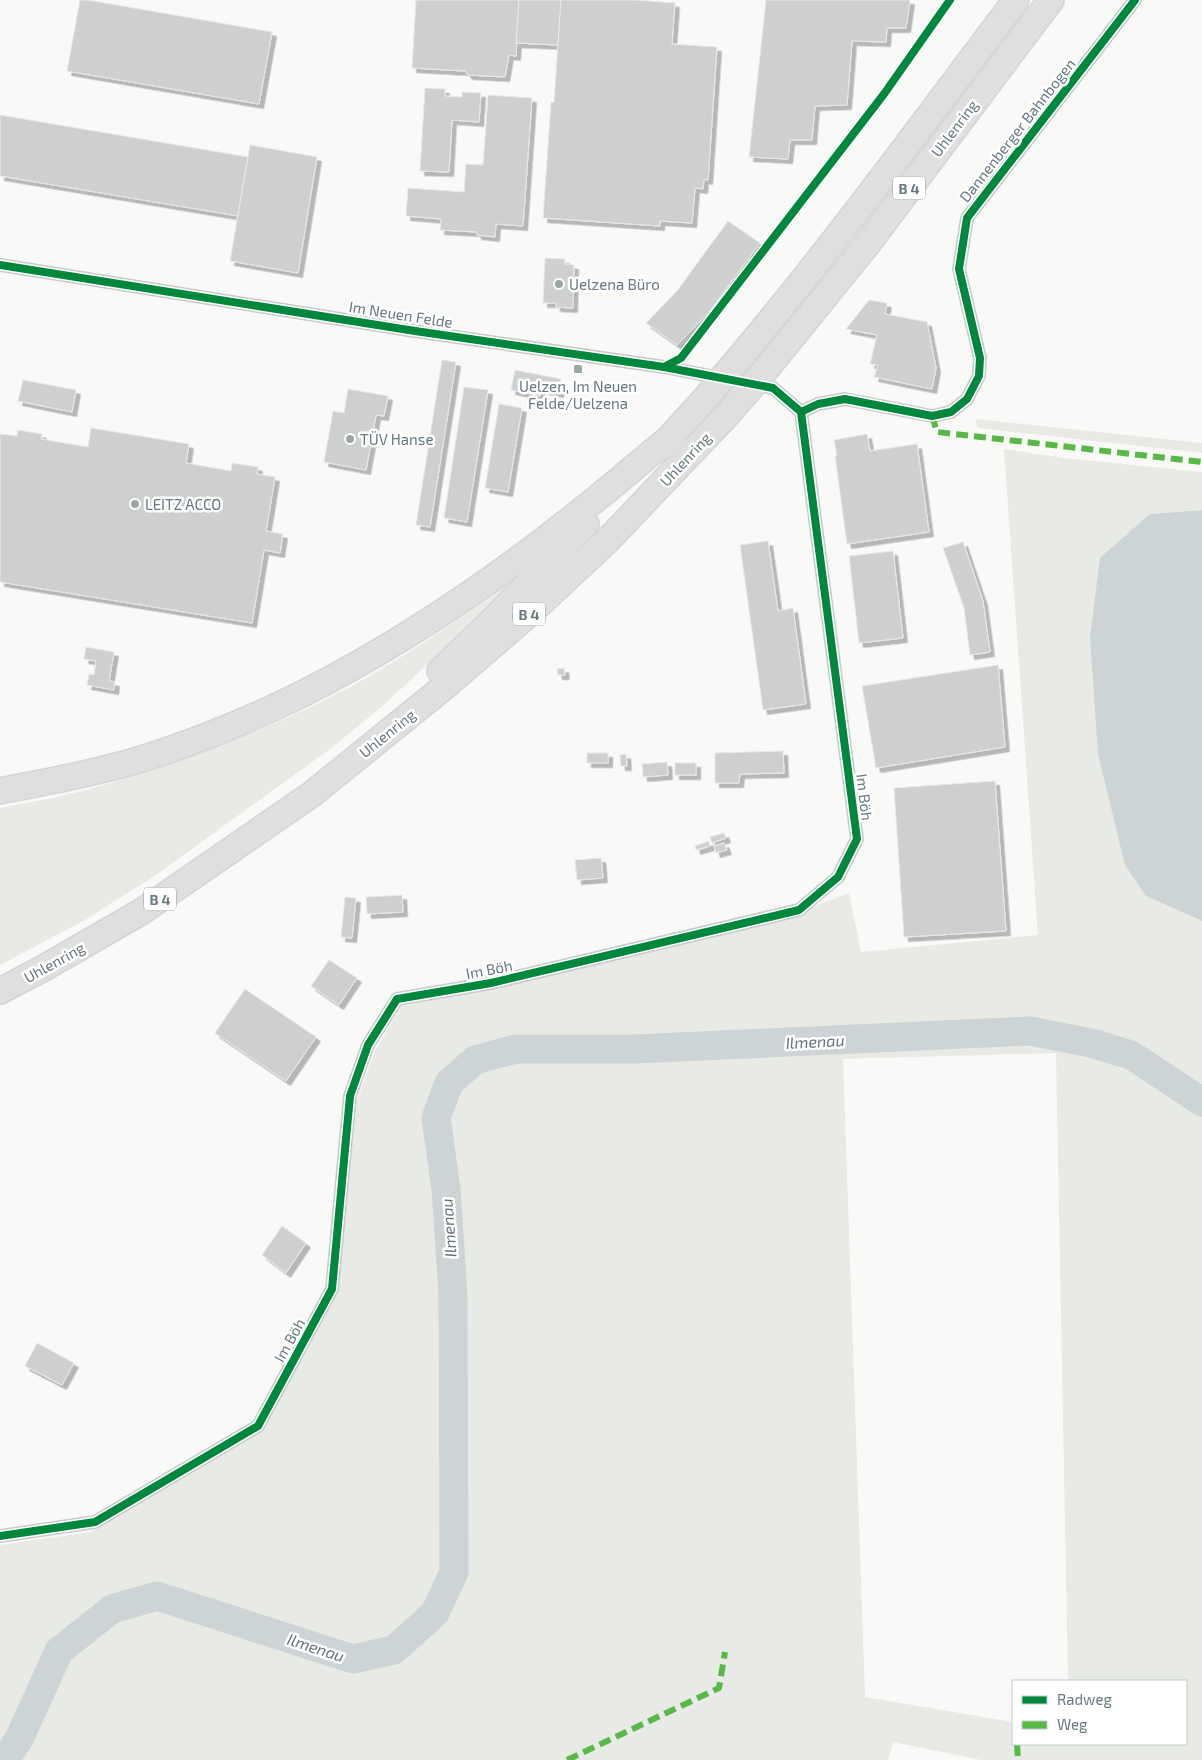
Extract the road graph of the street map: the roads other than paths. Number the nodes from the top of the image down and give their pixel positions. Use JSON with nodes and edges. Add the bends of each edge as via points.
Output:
{"nodes":[{"id":1,"x":1016,"y":0,"type":"edge"},
{"id":2,"x":1051,"y":0,"type":"edge"},
{"id":3,"x":1135,"y":0,"type":"edge"},
{"id":4,"x":0,"y":265,"type":"edge"},
{"id":5,"x":797,"y":407,"type":"junction"},
{"id":6,"x":672,"y":435,"type":"junction"},
{"id":7,"x":0,"y":791,"type":"edge"},
{"id":8,"x":312,"y":794,"type":"junction"},
{"id":9,"x":0,"y":991,"type":"edge"},
{"id":10,"x":0,"y":1536,"type":"edge"}],
"edges":[{"from":1,"to":6,"type":"highway","name":"Uhlenring","number":"B 4","bridge":true,"via":[[781,309]]},
{"from":2,"to":8,"type":"highway","name":"Uhlenring","number":"B 4","bridge":true,"via":[[866,246],[727,415],[608,540],[530,613],[449,684]]},
{"from":3,"to":5,"type":"street","name":"Dannenberger Bahnbogen","via":[[967,218],[959,269],[980,358],[979,376],[967,399],[951,412],[932,416],[845,399]]},
{"from":4,"to":5,"type":"street","name":"Im Neuen Felde","via":[[664,367],[773,388]]},
{"from":5,"to":10,"type":"street","name":"Im Böh","via":[[857,839],[838,877],[799,910],[490,983],[397,999],[368,1044],[350,1096],[332,1289],[258,1426],[95,1522]]},
{"from":6,"to":7,"type":"highway","via":[[572,519],[467,596],[301,695],[164,751],[87,773]]},
{"from":6,"to":8,"type":"highway","number":"B 4","via":[[496,616]]},
{"from":8,"to":9,"type":"highway","name":"Uhlenring","number":"B 4","via":[[142,912]]}]}
